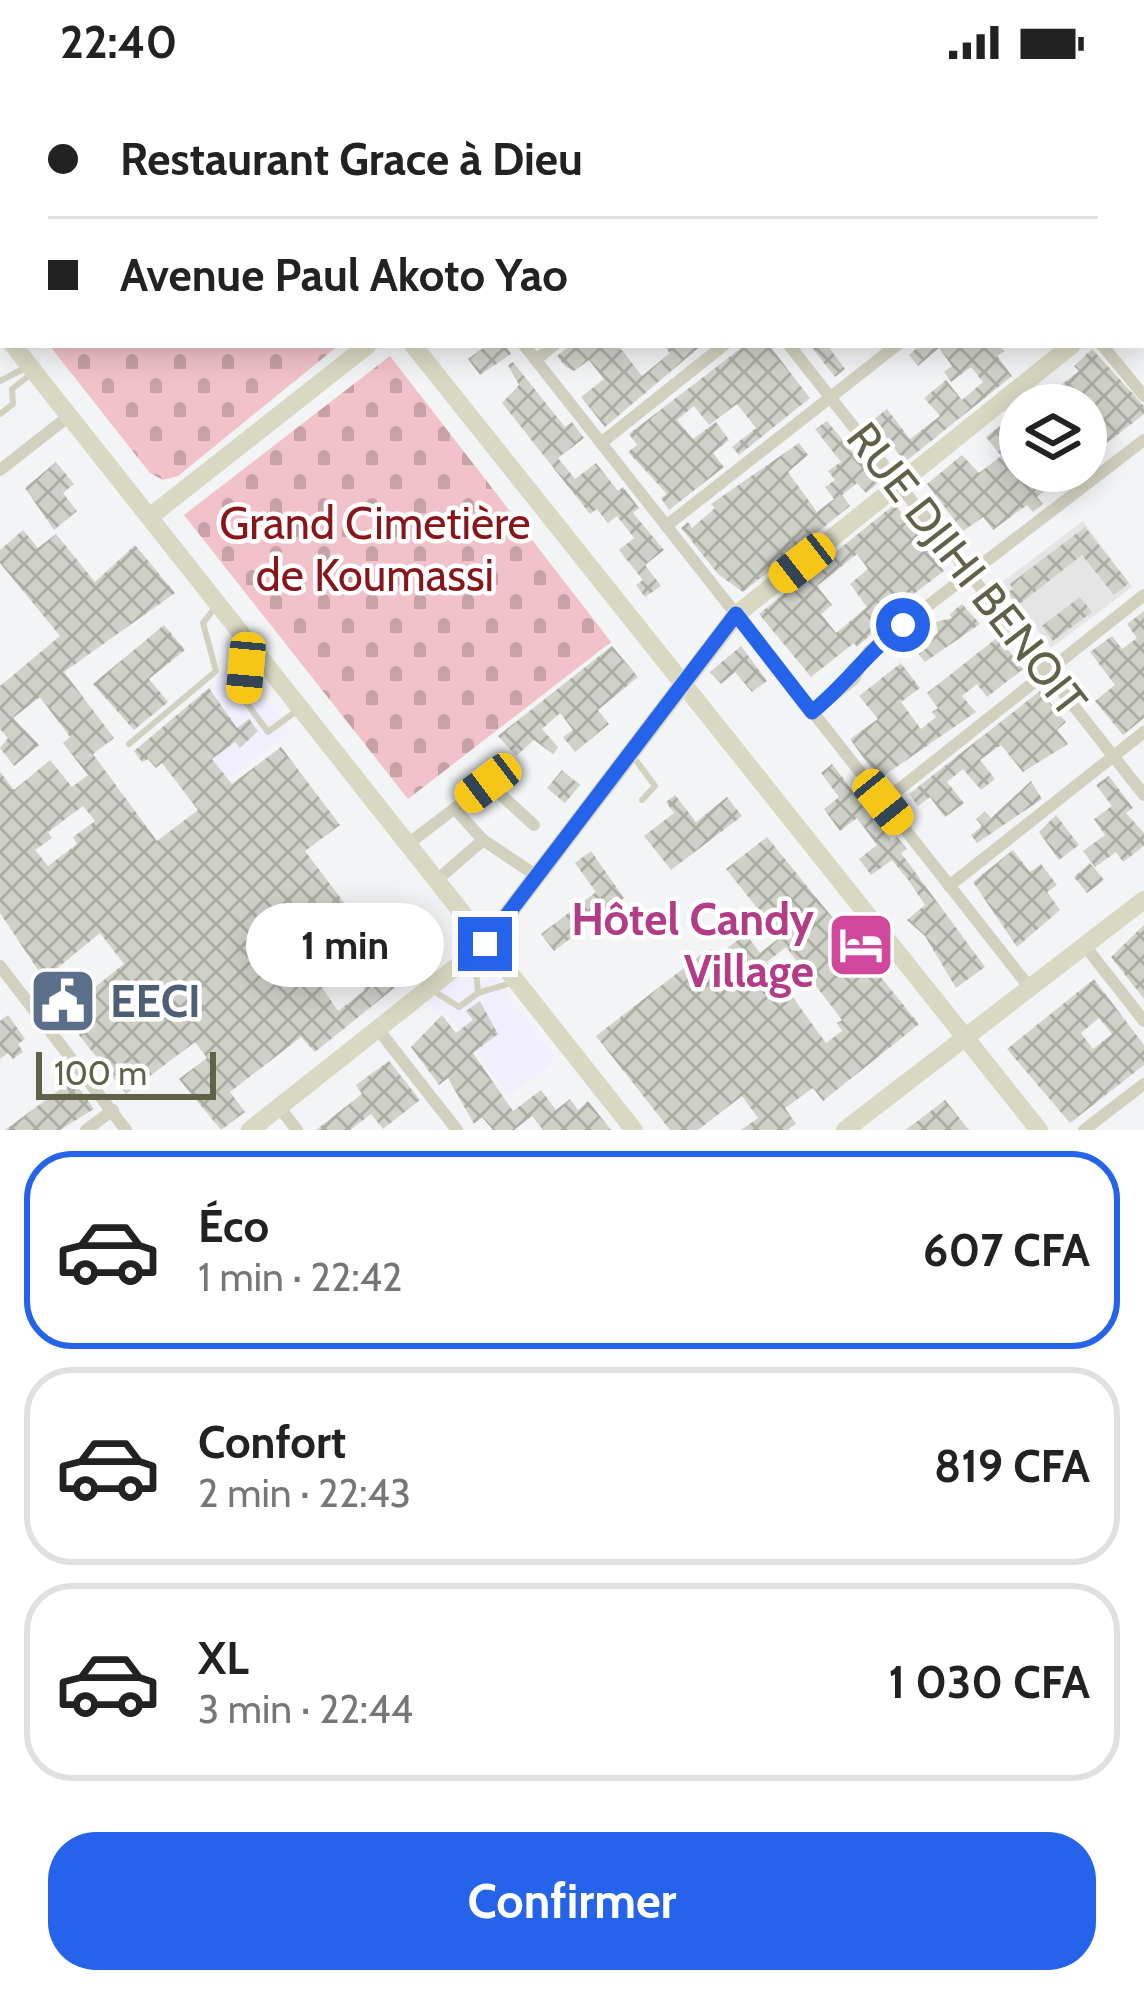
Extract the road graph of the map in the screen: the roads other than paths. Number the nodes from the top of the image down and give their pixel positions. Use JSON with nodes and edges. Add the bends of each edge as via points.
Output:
{"nodes":[{"id":1,"x":15,"y":348,"type":"edge"},
{"id":2,"x":364,"y":348,"type":"edge"},
{"id":3,"x":415,"y":348,"type":"edge"},
{"id":4,"x":526,"y":348,"type":"edge"},
{"id":5,"x":550,"y":348,"type":"edge"},
{"id":6,"x":720,"y":348,"type":"edge"},
{"id":7,"x":791,"y":348,"type":"edge"},
{"id":8,"x":893,"y":348,"type":"edge"},
{"id":9,"x":1068,"y":348,"type":"edge"},
{"id":10,"x":1104,"y":348,"type":"edge"},
{"id":11,"x":536,"y":360,"type":"junction"},
{"id":12,"x":32,"y":368,"type":"junction"},
{"id":13,"x":0,"y":381,"type":"edge"},
{"id":14,"x":1144,"y":396,"type":"edge"},
{"id":15,"x":831,"y":397,"type":"junction"},
{"id":16,"x":0,"y":414,"type":"edge"},
{"id":17,"x":69,"y":416,"type":"junction"},
{"id":18,"x":1144,"y":440,"type":"edge"},
{"id":19,"x":601,"y":443,"type":"junction"},
{"id":20,"x":0,"y":470,"type":"edge"},
{"id":21,"x":902,"y":485,"type":"junction"},
{"id":22,"x":152,"y":515,"type":"junction"},
{"id":23,"x":666,"y":526,"type":"junction"},
{"id":24,"x":972,"y":572,"type":"junction"},
{"id":25,"x":1144,"y":595,"type":"edge"},
{"id":26,"x":220,"y":602,"type":"junction"},
{"id":27,"x":736,"y":614,"type":"junction"},
{"id":28,"x":248,"y":639,"type":"junction"},
{"id":29,"x":1050,"y":670,"type":"junction"},
{"id":30,"x":683,"y":682,"type":"junction"},
{"id":31,"x":302,"y":707,"type":"junction"},
{"id":32,"x":812,"y":712,"type":"junction"},
{"id":33,"x":1144,"y":732,"type":"edge"},
{"id":34,"x":129,"y":744,"type":"dead end"},
{"id":35,"x":629,"y":753,"type":"junction"},
{"id":36,"x":1114,"y":756,"type":"junction"},
{"id":37,"x":1144,"y":795,"type":"edge"},
{"id":38,"x":642,"y":800,"type":"dead end"},
{"id":39,"x":883,"y":802,"type":"junction"},
{"id":40,"x":455,"y":808,"type":"junction"},
{"id":41,"x":534,"y":825,"type":"dead end"},
{"id":42,"x":483,"y":840,"type":"junction"},
{"id":43,"x":408,"y":844,"type":"junction"},
{"id":44,"x":536,"y":875,"type":"junction"},
{"id":45,"x":436,"y":881,"type":"junction"},
{"id":46,"x":949,"y":886,"type":"junction"},
{"id":47,"x":1144,"y":900,"type":"edge"},
{"id":48,"x":1085,"y":946,"type":"junction"},
{"id":49,"x":480,"y":948,"type":"junction"},
{"id":50,"x":0,"y":966,"type":"edge"},
{"id":51,"x":515,"y":982,"type":"junction"},
{"id":52,"x":429,"y":988,"type":"junction"},
{"id":53,"x":1030,"y":988,"type":"junction"},
{"id":54,"x":478,"y":993,"type":"junction"},
{"id":55,"x":1144,"y":1021,"type":"edge"},
{"id":56,"x":377,"y":1028,"type":"junction"},
{"id":57,"x":967,"y":1036,"type":"junction"},
{"id":58,"x":1144,"y":1084,"type":"edge"},
{"id":59,"x":279,"y":1107,"type":"junction"},
{"id":60,"x":112,"y":1110,"type":"junction"},
{"id":61,"x":86,"y":1130,"type":"edge"},
{"id":62,"x":126,"y":1130,"type":"edge"},
{"id":63,"x":250,"y":1130,"type":"edge"},
{"id":64,"x":297,"y":1130,"type":"edge"},
{"id":65,"x":457,"y":1130,"type":"edge"},
{"id":66,"x":634,"y":1130,"type":"edge"},
{"id":67,"x":845,"y":1130,"type":"edge"},
{"id":68,"x":1040,"y":1130,"type":"edge"},
{"id":69,"x":1084,"y":1130,"type":"edge"}],
"edges":[{"from":1,"to":12,"type":"street"},
{"from":2,"to":22,"type":"street"},
{"from":3,"to":30,"type":"street"},
{"from":4,"to":11,"type":"street"},
{"from":5,"to":11,"type":"street"},
{"from":6,"to":19,"type":"street"},
{"from":7,"to":15,"type":"street","name":"RUE DJIHI BENOIT"},
{"from":8,"to":15,"type":"street"},
{"from":9,"to":21,"type":"street"},
{"from":10,"to":14,"type":"street"},
{"from":11,"to":19,"type":"street"},
{"from":12,"to":13,"type":"lane"},
{"from":12,"to":16,"type":"lane"},
{"from":12,"to":17,"type":"street"},
{"from":15,"to":21,"type":"street","name":"RUE DJIHI BENOIT"},
{"from":15,"to":23,"type":"street"},
{"from":17,"to":20,"type":"street"},
{"from":17,"to":22,"type":"street"},
{"from":18,"to":24,"type":"street"},
{"from":19,"to":23,"type":"street"},
{"from":21,"to":24,"type":"street","name":"RUE DJIHI BENOIT"},
{"from":21,"to":27,"type":"street"},
{"from":22,"to":26,"type":"street"},
{"from":23,"to":27,"type":"street"},
{"from":24,"to":29,"type":"street","name":"RUE DJIHI BENOIT"},
{"from":24,"to":32,"type":"street","via":[[869,651],[853,680]]},
{"from":25,"to":29,"type":"street"},
{"from":26,"to":28,"type":"street"},
{"from":26,"to":34,"type":"lane","via":[[203,623],[216,670]]},
{"from":27,"to":30,"type":"street"},
{"from":27,"to":32,"type":"street"},
{"from":28,"to":31,"type":"street"},
{"from":28,"to":31,"type":"lane","via":[[243,698],[268,732]]},
{"from":29,"to":36,"type":"street","name":"RUE DJIHI BENOIT"},
{"from":29,"to":39,"type":"street"},
{"from":30,"to":35,"type":"street"},
{"from":30,"to":57,"type":"street"},
{"from":31,"to":43,"type":"street"},
{"from":32,"to":39,"type":"street"},
{"from":33,"to":36,"type":"street"},
{"from":35,"to":38,"type":"lane","via":[[656,785]]},
{"from":35,"to":44,"type":"street"},
{"from":36,"to":37,"type":"street","name":"RUE DJIHI BENOIT"},
{"from":36,"to":46,"type":"street"},
{"from":39,"to":46,"type":"street"},
{"from":40,"to":41,"type":"street","via":[[488,783]]},
{"from":40,"to":42,"type":"street"},
{"from":40,"to":43,"type":"street"},
{"from":42,"to":44,"type":"street"},
{"from":42,"to":45,"type":"street"},
{"from":43,"to":45,"type":"street"},
{"from":44,"to":49,"type":"street"},
{"from":45,"to":49,"type":"street"},
{"from":46,"to":53,"type":"street"},
{"from":47,"to":48,"type":"street"},
{"from":48,"to":53,"type":"street"},
{"from":48,"to":55,"type":"street"},
{"from":49,"to":51,"type":"street"},
{"from":49,"to":52,"type":"street"},
{"from":49,"to":54,"type":"lane"},
{"from":50,"to":60,"type":"street"},
{"from":51,"to":54,"type":"lane"},
{"from":51,"to":66,"type":"street"},
{"from":52,"to":54,"type":"lane","via":[[459,1007]]},
{"from":52,"to":56,"type":"street"},
{"from":53,"to":57,"type":"street"},
{"from":56,"to":59,"type":"street"},
{"from":56,"to":65,"type":"street"},
{"from":57,"to":67,"type":"street"},
{"from":57,"to":68,"type":"street"},
{"from":58,"to":69,"type":"street"},
{"from":59,"to":63,"type":"street"},
{"from":59,"to":64,"type":"street"},
{"from":60,"to":61,"type":"street"},
{"from":60,"to":62,"type":"street"}]}
